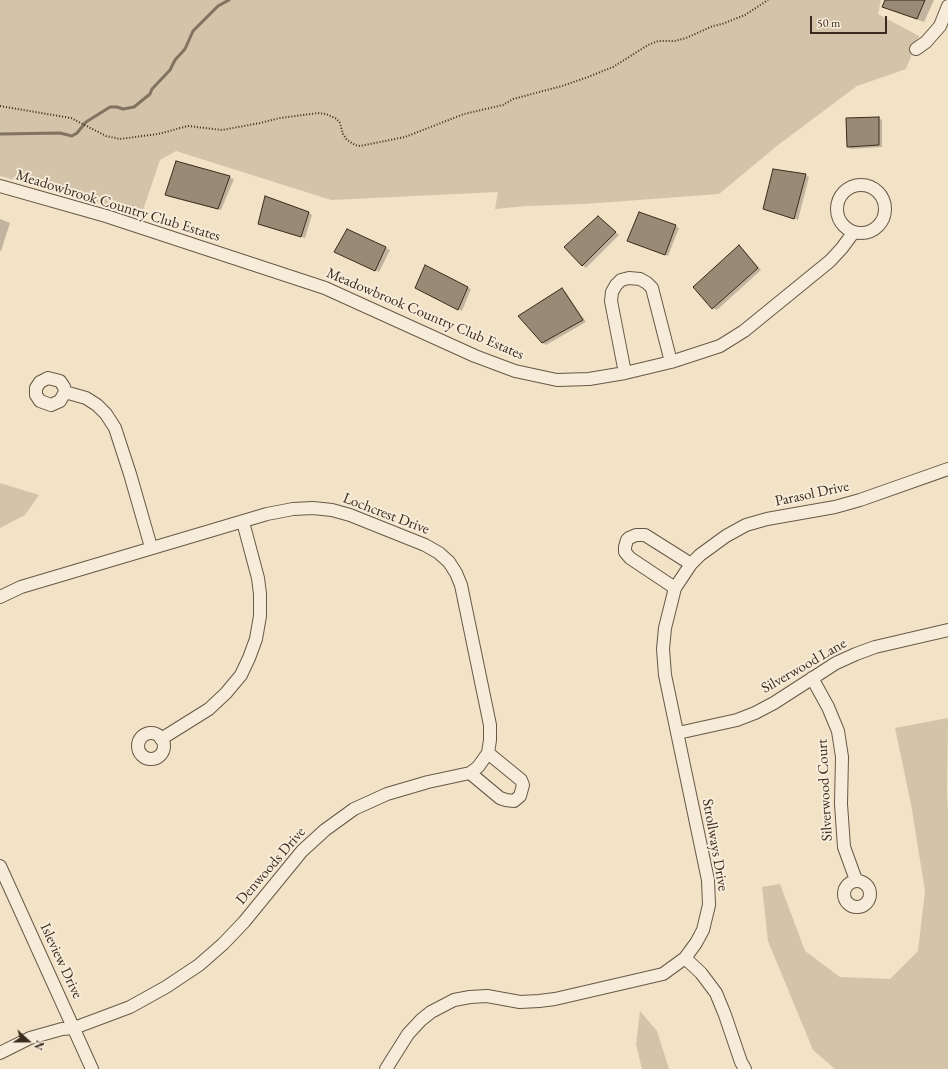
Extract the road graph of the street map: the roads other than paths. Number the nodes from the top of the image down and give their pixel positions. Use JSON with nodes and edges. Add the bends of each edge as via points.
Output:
{"nodes":[{"id":1,"x":948,"y":6,"type":"edge"},
{"id":2,"x":916,"y":49,"type":"dead end"},
{"id":3,"x":0,"y":186,"type":"edge"},
{"id":4,"x":853,"y":233,"type":"junction"},
{"id":5,"x":671,"y":362,"type":"junction"},
{"id":6,"x":625,"y":373,"type":"junction"},
{"id":7,"x":65,"y":392,"type":"dead end"},
{"id":8,"x":948,"y":469,"type":"edge"},
{"id":9,"x":242,"y":522,"type":"junction"},
{"id":10,"x":151,"y":547,"type":"junction"},
{"id":11,"x":691,"y":564,"type":"junction"},
{"id":12,"x":675,"y":588,"type":"junction"},
{"id":13,"x":0,"y":597,"type":"edge"},
{"id":14,"x":948,"y":630,"type":"edge"},
{"id":15,"x":812,"y":678,"type":"junction"},
{"id":16,"x":678,"y":733,"type":"junction"},
{"id":17,"x":162,"y":739,"type":"dead end"},
{"id":18,"x":488,"y":753,"type":"junction"},
{"id":19,"x":470,"y":773,"type":"junction"},
{"id":20,"x":0,"y":866,"type":"edge"},
{"id":21,"x":856,"y":880,"type":"dead end"},
{"id":22,"x":685,"y":958,"type":"junction"},
{"id":23,"x":74,"y":1028,"type":"junction"},
{"id":24,"x":0,"y":1053,"type":"edge"},
{"id":25,"x":92,"y":1069,"type":"edge"},
{"id":26,"x":386,"y":1069,"type":"edge"},
{"id":27,"x":745,"y":1069,"type":"edge"}],
"edges":[{"from":1,"to":2,"type":"street","via":[[940,26]]},
{"from":3,"to":6,"type":"street","name":"Meadowbrook Country Club Estates","via":[[106,216],[325,288],[515,371],[557,380],[589,379]]},
{"from":4,"to":4,"type":"street","via":[[864,234],[874,230],[881,224],[886,213],[883,198],[871,187],[856,185],[848,188],[838,202],[836,212],[839,220]]},
{"from":4,"to":5,"type":"street","name":"Meadowbrook Country Club Estates","via":[[830,261],[744,331],[720,346]]},
{"from":5,"to":6,"type":"street","name":"Meadowbrook Country Club Estates"},
{"from":5,"to":6,"type":"street","via":[[652,288],[647,282],[629,278],[621,280],[616,285],[611,301]]},
{"from":7,"to":10,"type":"street","via":[[86,398],[106,414],[115,428]]},
{"from":8,"to":11,"type":"street","name":"Parasol Drive","via":[[835,507],[746,525],[712,545]]},
{"from":9,"to":10,"type":"street","name":"Lochcrest Drive"},
{"from":9,"to":17,"type":"street","via":[[260,594],[260,616],[250,658],[241,675],[209,709]]},
{"from":9,"to":18,"type":"street","name":"Lochcrest Drive","via":[[293,509],[332,510],[425,545],[449,562],[461,586],[487,710],[490,725]]},
{"from":10,"to":13,"type":"street","name":"Lochcrest Drive","via":[[21,586]]},
{"from":11,"to":12,"type":"street","name":"Parasol Drive"},
{"from":11,"to":12,"type":"street","via":[[645,535],[636,535],[627,540],[625,547],[630,558]]},
{"from":12,"to":16,"type":"street","name":"Strollways Drive","via":[[662,649]]},
{"from":14,"to":15,"type":"street","name":"Silverwood Lane","via":[[869,649],[836,663]]},
{"from":15,"to":16,"type":"street","name":"Silverwood Lane","via":[[755,713],[737,720]]},
{"from":15,"to":21,"type":"street","name":"Silverwood Court","via":[[838,731],[842,757],[841,804],[844,847]]},
{"from":16,"to":22,"type":"street","name":"Strollways Drive","via":[[708,880],[709,905],[704,930]]},
{"from":18,"to":19,"type":"street"},
{"from":18,"to":19,"type":"street","via":[[521,780],[523,784],[520,796],[514,801],[500,798]]},
{"from":19,"to":23,"type":"street","name":"Denwoods Drive","via":[[386,794],[354,809],[302,851],[244,922],[199,965],[130,1007]]},
{"from":20,"to":23,"type":"street","name":"Isleview Drive"},
{"from":22,"to":26,"type":"street","name":"Strollways Drive","via":[[663,974],[555,999],[520,1002],[487,996],[454,1000],[421,1020],[408,1034]]},
{"from":22,"to":27,"type":"street","via":[[701,973],[716,993]]},
{"from":23,"to":24,"type":"street","name":"Denwoods Drive","via":[[30,1038]]},
{"from":23,"to":25,"type":"street","name":"Isleview Drive"}]}
